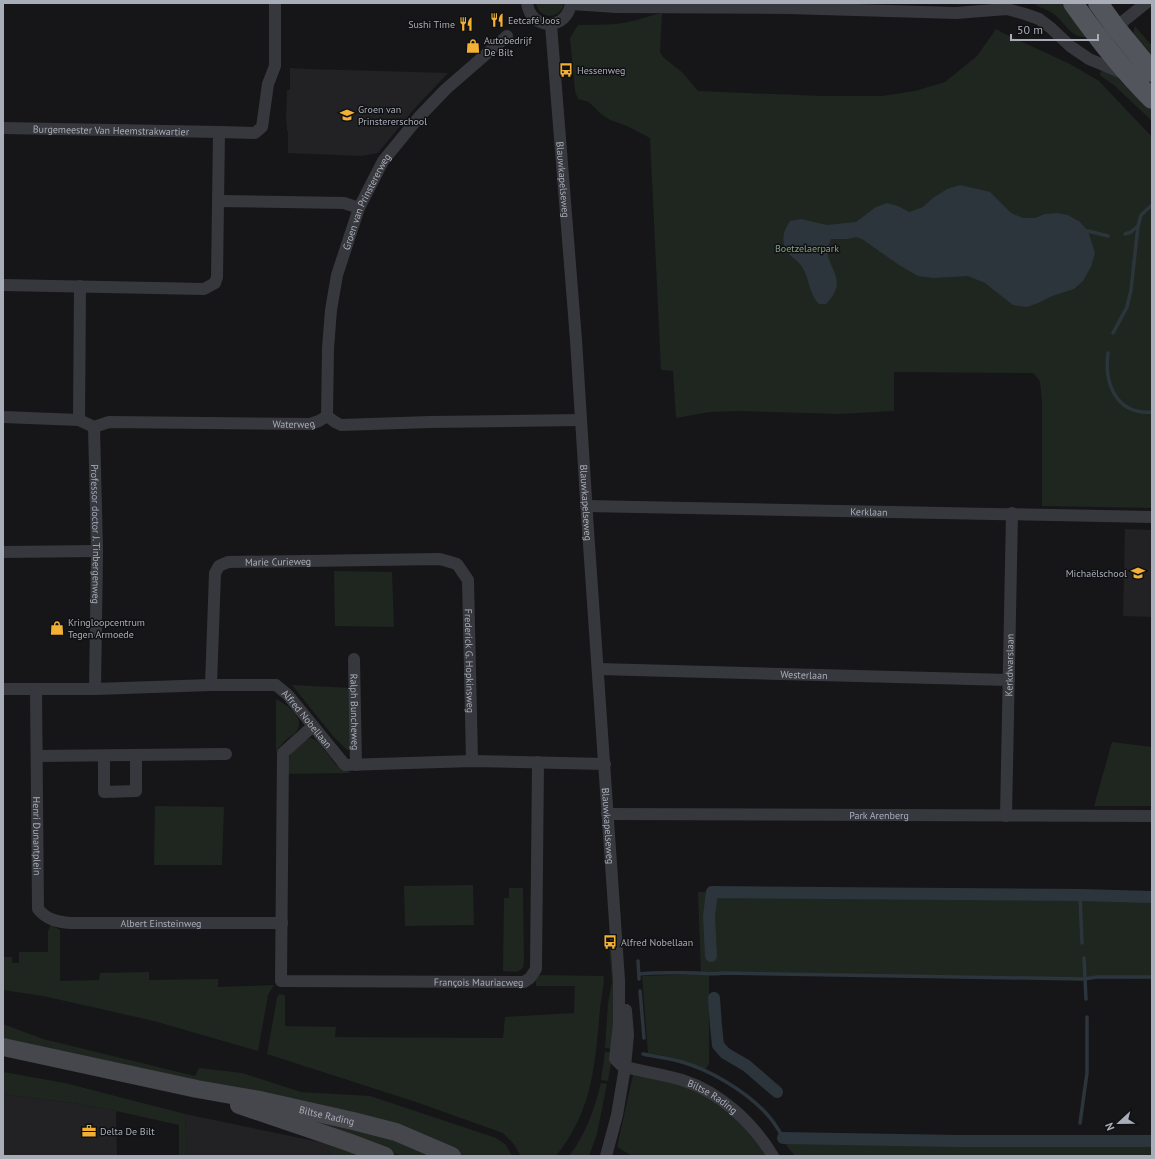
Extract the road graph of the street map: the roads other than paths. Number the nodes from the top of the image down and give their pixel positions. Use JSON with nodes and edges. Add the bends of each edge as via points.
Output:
{"nodes":[{"id":1,"x":275,"y":3,"type":"edge"},
{"id":2,"x":527,"y":3,"type":"edge"},
{"id":3,"x":571,"y":3,"type":"edge"},
{"id":4,"x":1073,"y":3,"type":"edge"},
{"id":5,"x":1098,"y":3,"type":"edge"},
{"id":6,"x":1009,"y":6,"type":"edge"},
{"id":7,"x":1142,"y":7,"type":"edge"},
{"id":8,"x":551,"y":24,"type":"junction"},
{"id":9,"x":1116,"y":28,"type":"junction"},
{"id":10,"x":507,"y":36,"type":"dead end"},
{"id":11,"x":1099,"y":40,"type":"junction"},
{"id":12,"x":1152,"y":72,"type":"edge"},
{"id":13,"x":1128,"y":75,"type":"junction"},
{"id":14,"x":1152,"y":99,"type":"edge"},
{"id":15,"x":3,"y":128,"type":"edge"},
{"id":16,"x":219,"y":132,"type":"junction"},
{"id":17,"x":218,"y":201,"type":"junction"},
{"id":18,"x":359,"y":208,"type":"junction"},
{"id":19,"x":3,"y":285,"type":"edge"},
{"id":20,"x":80,"y":286,"type":"junction"},
{"id":21,"x":327,"y":416,"type":"junction"},
{"id":22,"x":3,"y":417,"type":"edge"},
{"id":23,"x":79,"y":420,"type":"junction"},
{"id":24,"x":581,"y":420,"type":"junction"},
{"id":25,"x":94,"y":427,"type":"junction"},
{"id":26,"x":586,"y":506,"type":"junction"},
{"id":27,"x":1012,"y":513,"type":"junction"},
{"id":28,"x":1152,"y":517,"type":"edge"},
{"id":29,"x":97,"y":551,"type":"junction"},
{"id":30,"x":3,"y":552,"type":"edge"},
{"id":31,"x":457,"y":564,"type":"joint"},
{"id":32,"x":354,"y":659,"type":"dead end"},
{"id":33,"x":598,"y":669,"type":"junction"},
{"id":34,"x":1009,"y":680,"type":"junction"},
{"id":35,"x":212,"y":685,"type":"junction"},
{"id":36,"x":3,"y":689,"type":"edge"},
{"id":37,"x":36,"y":689,"type":"junction"},
{"id":38,"x":95,"y":689,"type":"junction"},
{"id":39,"x":313,"y":726,"type":"junction"},
{"id":40,"x":226,"y":754,"type":"dead end"},
{"id":41,"x":37,"y":756,"type":"junction"},
{"id":42,"x":104,"y":756,"type":"junction"},
{"id":43,"x":136,"y":756,"type":"junction"},
{"id":44,"x":472,"y":761,"type":"junction"},
{"id":45,"x":538,"y":762,"type":"junction"},
{"id":46,"x":604,"y":764,"type":"junction"},
{"id":47,"x":356,"y":765,"type":"junction"},
{"id":48,"x":607,"y":814,"type":"junction"},
{"id":49,"x":1006,"y":816,"type":"junction"},
{"id":50,"x":1152,"y":816,"type":"edge"},
{"id":51,"x":43,"y":914,"type":"joint"},
{"id":52,"x":282,"y":922,"type":"junction"},
{"id":53,"x":3,"y":1047,"type":"edge"},
{"id":54,"x":629,"y":1068,"type":"junction"},
{"id":55,"x":197,"y":1089,"type":"junction"},
{"id":56,"x":385,"y":1156,"type":"edge"},
{"id":57,"x":452,"y":1156,"type":"edge"},
{"id":58,"x":606,"y":1156,"type":"edge"},
{"id":59,"x":773,"y":1156,"type":"edge"}],
"edges":[{"from":1,"to":16,"type":"street","name":"Burgemeester Van Heemstrakwartier","via":[[275,66],[268,84],[262,127],[255,133]]},
{"from":2,"to":8,"type":"street","via":[[528,10],[535,20]]},
{"from":3,"to":6,"type":"street","via":[[616,8],[788,8],[956,13]]},
{"from":3,"to":8,"type":"street","via":[[564,19]]},
{"from":4,"to":11,"type":"main road"},
{"from":5,"to":9,"type":"main road"},
{"from":6,"to":13,"type":"street","via":[[1039,19],[1089,59]]},
{"from":7,"to":9,"type":"street"},
{"from":8,"to":24,"type":"street","name":"Blauwkapelseweg"},
{"from":9,"to":11,"type":"street"},
{"from":9,"to":12,"type":"main road"},
{"from":10,"to":18,"type":"street","name":"Groen van Prinstererweg","via":[[446,89],[419,117],[383,161]]},
{"from":11,"to":13,"type":"main road"},
{"from":13,"to":14,"type":"main road"},
{"from":15,"to":16,"type":"street","name":"Burgemeester Van Heemstrakwartier"},
{"from":16,"to":17,"type":"street"},
{"from":17,"to":18,"type":"street","via":[[344,203]]},
{"from":17,"to":20,"type":"street","via":[[215,284],[204,289]]},
{"from":18,"to":21,"type":"street","name":"Groen van Prinstererweg","via":[[337,275],[331,310]]},
{"from":19,"to":20,"type":"street"},
{"from":20,"to":23,"type":"street"},
{"from":21,"to":24,"type":"street","name":"Waterweg","via":[[341,425]]},
{"from":21,"to":25,"type":"street","name":"Waterweg","via":[[310,424],[109,422]]},
{"from":22,"to":23,"type":"street"},
{"from":23,"to":25,"type":"street"},
{"from":24,"to":26,"type":"street","name":"Blauwkapelseweg"},
{"from":25,"to":29,"type":"street","name":"Professor doctor J. Tinbergenweg"},
{"from":26,"to":27,"type":"street","name":"Kerklaan"},
{"from":26,"to":33,"type":"street","name":"Blauwkapelseweg"},
{"from":27,"to":28,"type":"street","name":"Kerklaan"},
{"from":27,"to":34,"type":"street","name":"Kerkdwarslaan"},
{"from":29,"to":30,"type":"street"},
{"from":29,"to":38,"type":"street","name":"Professor doctor J. Tinbergenweg"},
{"from":31,"to":35,"type":"street","name":"Marie Curieweg","via":[[440,559],[228,562],[219,566],[215,573]]},
{"from":31,"to":44,"type":"street","name":"Frederick G. Hopkinsweg","via":[[468,580]]},
{"from":32,"to":47,"type":"street","name":"Ralph Buncheweg"},
{"from":33,"to":34,"type":"street","name":"Westerlaan"},
{"from":33,"to":46,"type":"street","name":"Blauwkapelseweg"},
{"from":34,"to":49,"type":"street","name":"Kerkdwarslaan"},
{"from":35,"to":38,"type":"street","name":"Alfred Nobellaan"},
{"from":35,"to":39,"type":"street","name":"Alfred Nobellaan","via":[[276,685]]},
{"from":36,"to":37,"type":"street","name":"Alfred Nobellaan"},
{"from":37,"to":38,"type":"street","name":"Alfred Nobellaan"},
{"from":37,"to":41,"type":"street","name":"Henri Dunantplein"},
{"from":39,"to":47,"type":"street","name":"Alfred Nobellaan","via":[[345,765]]},
{"from":39,"to":52,"type":"street","via":[[283,753]]},
{"from":40,"to":43,"type":"street"},
{"from":41,"to":42,"type":"street"},
{"from":41,"to":51,"type":"street","name":"Henri Dunantplein","via":[[38,909]]},
{"from":42,"to":43,"type":"street"},
{"from":42,"to":43,"type":"street","via":[[104,792],[136,791]]},
{"from":44,"to":45,"type":"street","name":"Alfred Nobellaan"},
{"from":44,"to":47,"type":"street","name":"Alfred Nobellaan"},
{"from":45,"to":46,"type":"street","name":"Alfred Nobellaan"},
{"from":45,"to":52,"type":"street","name":"François Mauriacweg","via":[[536,969],[524,982],[281,981]]},
{"from":46,"to":48,"type":"street","name":"Blauwkapelseweg"},
{"from":48,"to":49,"type":"street","name":"Park Arenberg"},
{"from":48,"to":54,"type":"street","name":"Blauwkapelseweg","via":[[619,980],[619,1024],[615,1059]]},
{"from":49,"to":50,"type":"street","name":"Park Arenberg"},
{"from":51,"to":52,"type":"street","name":"Albert Einsteinweg","via":[[56,922],[71,923]]},
{"from":53,"to":55,"type":"main road","name":"Biltse Rading"},
{"from":54,"to":58,"type":"street"},
{"from":54,"to":59,"type":"street","name":"Biltse Rading","via":[[684,1081],[725,1102],[746,1121]]},
{"from":55,"to":56,"type":"main road","name":"Biltse Rading"},
{"from":55,"to":57,"type":"main road","name":"Biltse Rading","via":[[267,1102],[396,1132]]}]}
